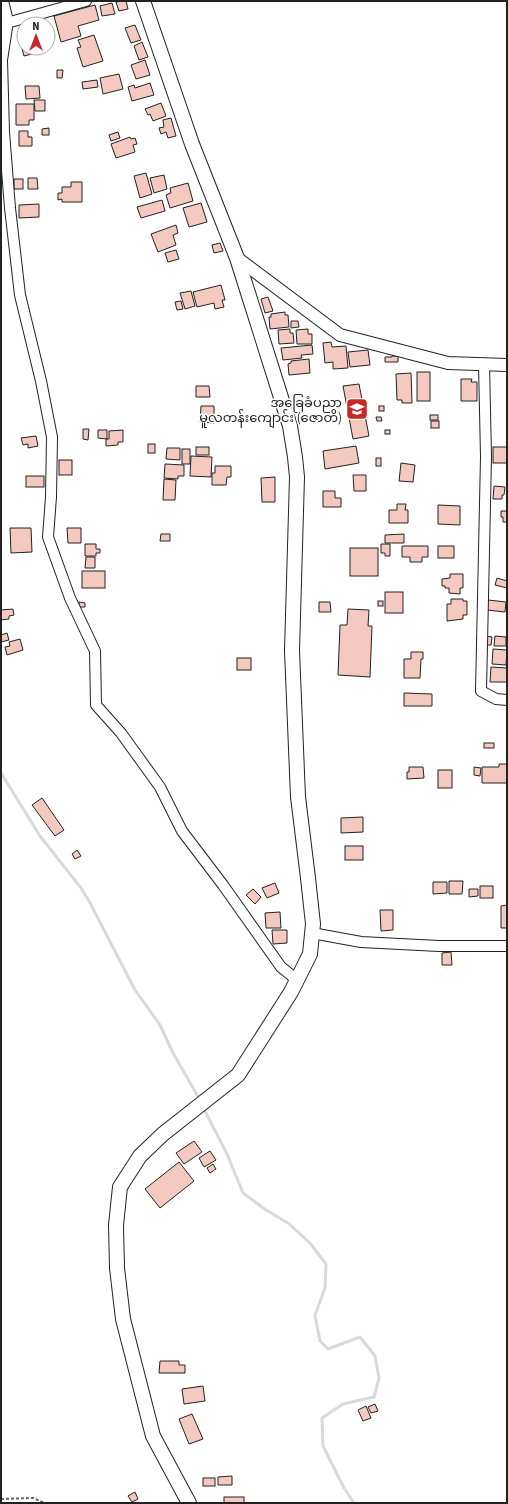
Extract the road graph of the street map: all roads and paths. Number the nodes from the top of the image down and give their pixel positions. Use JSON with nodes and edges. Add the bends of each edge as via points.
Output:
{"nodes":[{"id":1,"x":3,"y":1,"type":"edge"},
{"id":2,"x":86,"y":1,"type":"edge"},
{"id":3,"x":143,"y":1,"type":"edge"},
{"id":4,"x":5,"y":23,"type":"edge"},
{"id":5,"x":237,"y":258,"type":"junction"},
{"id":6,"x":484,"y":364,"type":"junction"},
{"id":7,"x":507,"y":365,"type":"edge"},
{"id":8,"x":507,"y":700,"type":"edge"},
{"id":9,"x":312,"y":933,"type":"junction"},
{"id":10,"x":507,"y":946,"type":"edge"},
{"id":11,"x":297,"y":980,"type":"junction"},
{"id":12,"x":1,"y":1499,"type":"edge"},
{"id":13,"x":45,"y":1503,"type":"edge"},
{"id":14,"x":189,"y":1503,"type":"edge"}],
"edges":[{"from":1,"to":4,"type":"street"},
{"from":2,"to":4,"type":"street"},
{"from":3,"to":5,"type":"main road","via":[[192,144]]},
{"from":4,"to":11,"type":"street","via":[[2,60],[10,208],[20,295],[52,437],[48,537],[70,598],[95,651],[96,704],[160,787],[182,831],[281,967]]},
{"from":5,"to":6,"type":"street","via":[[340,335],[448,363]]},
{"from":5,"to":9,"type":"main road","via":[[290,426],[295,457],[297,502],[292,651],[298,797]]},
{"from":6,"to":7,"type":"street"},
{"from":6,"to":8,"type":"street","via":[[486,457],[481,691],[496,699]]},
{"from":9,"to":10,"type":"street","via":[[361,942]]},
{"from":9,"to":11,"type":"main road","via":[[310,954]]},
{"from":11,"to":14,"type":"main road","via":[[238,1075],[163,1134],[140,1156],[120,1187],[116,1225],[117,1268],[123,1319],[153,1436]]},
{"from":12,"to":13,"type":"path","via":[[33,1498]]}]}
